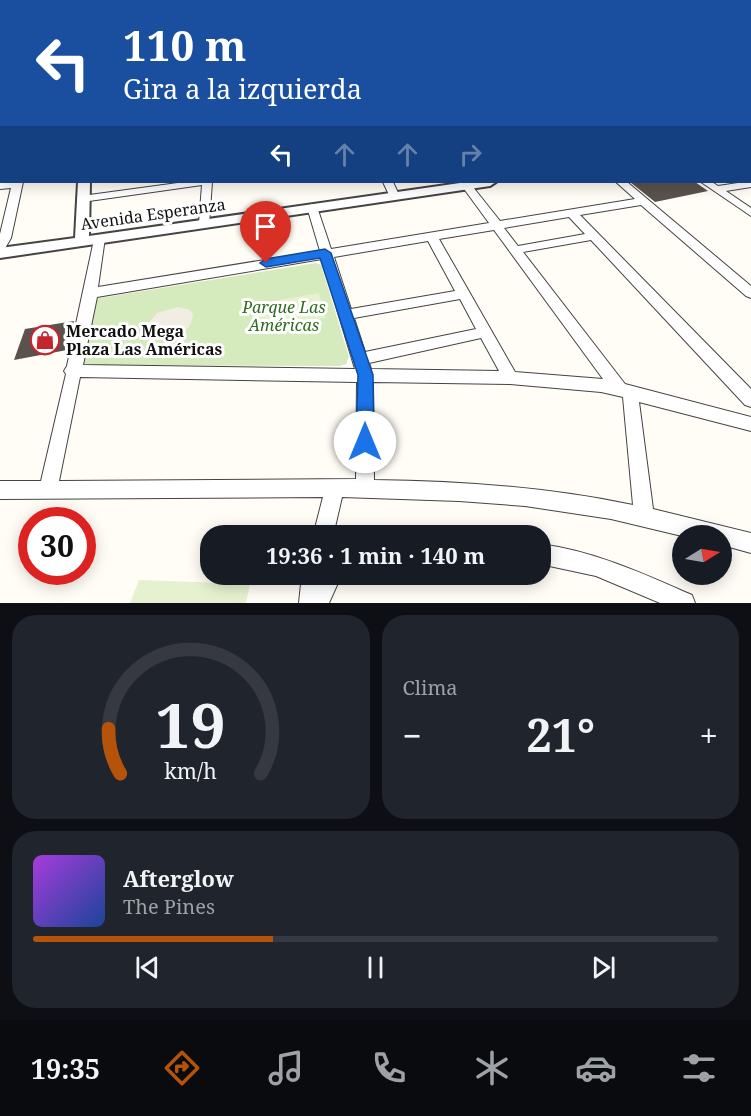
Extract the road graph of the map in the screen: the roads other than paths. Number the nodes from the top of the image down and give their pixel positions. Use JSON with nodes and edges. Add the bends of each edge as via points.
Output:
{"nodes":[{"id":1,"x":17,"y":183,"type":"edge"},
{"id":2,"x":84,"y":183,"type":"edge"},
{"id":3,"x":192,"y":183,"type":"edge"},
{"id":4,"x":205,"y":183,"type":"edge"},
{"id":5,"x":388,"y":183,"type":"edge"},
{"id":6,"x":466,"y":183,"type":"edge"},
{"id":7,"x":622,"y":183,"type":"edge"},
{"id":8,"x":708,"y":183,"type":"edge"},
{"id":9,"x":751,"y":184,"type":"edge"},
{"id":10,"x":0,"y":186,"type":"edge"},
{"id":11,"x":138,"y":187,"type":"edge"},
{"id":12,"x":717,"y":189,"type":"junction"},
{"id":13,"x":394,"y":195,"type":"junction"},
{"id":14,"x":82,"y":199,"type":"junction"},
{"id":15,"x":6,"y":200,"type":"edge"},
{"id":16,"x":644,"y":201,"type":"junction"},
{"id":17,"x":312,"y":207,"type":"junction"},
{"id":18,"x":572,"y":212,"type":"junction"},
{"id":19,"x":751,"y":213,"type":"edge"},
{"id":20,"x":206,"y":223,"type":"junction"},
{"id":21,"x":498,"y":225,"type":"junction"},
{"id":22,"x":431,"y":235,"type":"junction"},
{"id":23,"x":594,"y":236,"type":"junction"},
{"id":24,"x":99,"y":238,"type":"junction"},
{"id":25,"x":82,"y":241,"type":"junction"},
{"id":26,"x":0,"y":247,"type":"edge"},
{"id":27,"x":516,"y":250,"type":"junction"},
{"id":28,"x":0,"y":252,"type":"edge"},
{"id":29,"x":325,"y":253,"type":"junction"},
{"id":30,"x":91,"y":293,"type":"junction"},
{"id":31,"x":751,"y":293,"type":"edge"},
{"id":32,"x":464,"y":294,"type":"junction"},
{"id":33,"x":345,"y":315,"type":"junction"},
{"id":34,"x":485,"y":332,"type":"junction"},
{"id":35,"x":363,"y":367,"type":"junction"},
{"id":36,"x":72,"y":371,"type":"junction"},
{"id":37,"x":510,"y":378,"type":"junction"},
{"id":38,"x":624,"y":390,"type":"junction"},
{"id":39,"x":751,"y":400,"type":"edge"},
{"id":40,"x":751,"y":424,"type":"edge"},
{"id":41,"x":335,"y":487,"type":"junction"},
{"id":42,"x":364,"y":487,"type":"junction"},
{"id":43,"x":0,"y":490,"type":"edge"},
{"id":44,"x":48,"y":491,"type":"junction"},
{"id":45,"x":644,"y":516,"type":"junction"},
{"id":46,"x":326,"y":525,"type":"edge"},
{"id":47,"x":751,"y":543,"type":"edge"},
{"id":48,"x":551,"y":555,"type":"edge"},
{"id":49,"x":312,"y":585,"type":"edge"},
{"id":50,"x":327,"y":585,"type":"edge"},
{"id":51,"x":310,"y":603,"type":"edge"},
{"id":52,"x":318,"y":603,"type":"edge"},
{"id":53,"x":684,"y":603,"type":"edge"}],
"edges":[{"from":1,"to":10,"type":"street"},
{"from":1,"to":15,"type":"street"},
{"from":2,"to":14,"type":"street"},
{"from":3,"to":11,"type":"street"},
{"from":4,"to":20,"type":"street"},
{"from":5,"to":13,"type":"street"},
{"from":6,"to":13,"type":"street","name":"Avenida Esperanza"},
{"from":6,"to":21,"type":"street"},
{"from":7,"to":16,"type":"street"},
{"from":8,"to":12,"type":"street"},
{"from":9,"to":12,"type":"street"},
{"from":11,"to":14,"type":"street"},
{"from":12,"to":19,"type":"street"},
{"from":13,"to":17,"type":"street","name":"Avenida Esperanza"},
{"from":14,"to":25,"type":"street"},
{"from":15,"to":26,"type":"street","via":[[5,238]]},
{"from":16,"to":18,"type":"street"},
{"from":16,"to":31,"type":"street"},
{"from":17,"to":20,"type":"street","name":"Avenida Esperanza"},
{"from":17,"to":29,"type":"street"},
{"from":18,"to":21,"type":"street"},
{"from":18,"to":23,"type":"street"},
{"from":20,"to":24,"type":"street","name":"Avenida Esperanza"},
{"from":21,"to":22,"type":"street"},
{"from":21,"to":27,"type":"street"},
{"from":22,"to":29,"type":"street"},
{"from":22,"to":32,"type":"street"},
{"from":23,"to":27,"type":"street"},
{"from":23,"to":39,"type":"street"},
{"from":24,"to":25,"type":"street","name":"Avenida Esperanza"},
{"from":24,"to":30,"type":"street"},
{"from":25,"to":28,"type":"street","name":"Avenida Esperanza"},
{"from":27,"to":38,"type":"street"},
{"from":29,"to":30,"type":"street"},
{"from":29,"to":33,"type":"street"},
{"from":30,"to":36,"type":"street"},
{"from":32,"to":33,"type":"street"},
{"from":32,"to":34,"type":"street"},
{"from":33,"to":35,"type":"street"},
{"from":34,"to":35,"type":"street"},
{"from":34,"to":37,"type":"street"},
{"from":35,"to":36,"type":"street"},
{"from":35,"to":37,"type":"street"},
{"from":35,"to":42,"type":"street"},
{"from":36,"to":44,"type":"street"},
{"from":37,"to":38,"type":"street"},
{"from":38,"to":40,"type":"street"},
{"from":38,"to":45,"type":"street"},
{"from":41,"to":42,"type":"street"},
{"from":41,"to":44,"type":"street"},
{"from":41,"to":46,"type":"street"},
{"from":42,"to":45,"type":"street","via":[[526,497]]},
{"from":43,"to":44,"type":"street"},
{"from":45,"to":47,"type":"street"},
{"from":48,"to":53,"type":"street","via":[[613,569]]},
{"from":49,"to":51,"type":"street"},
{"from":50,"to":52,"type":"street"}]}
